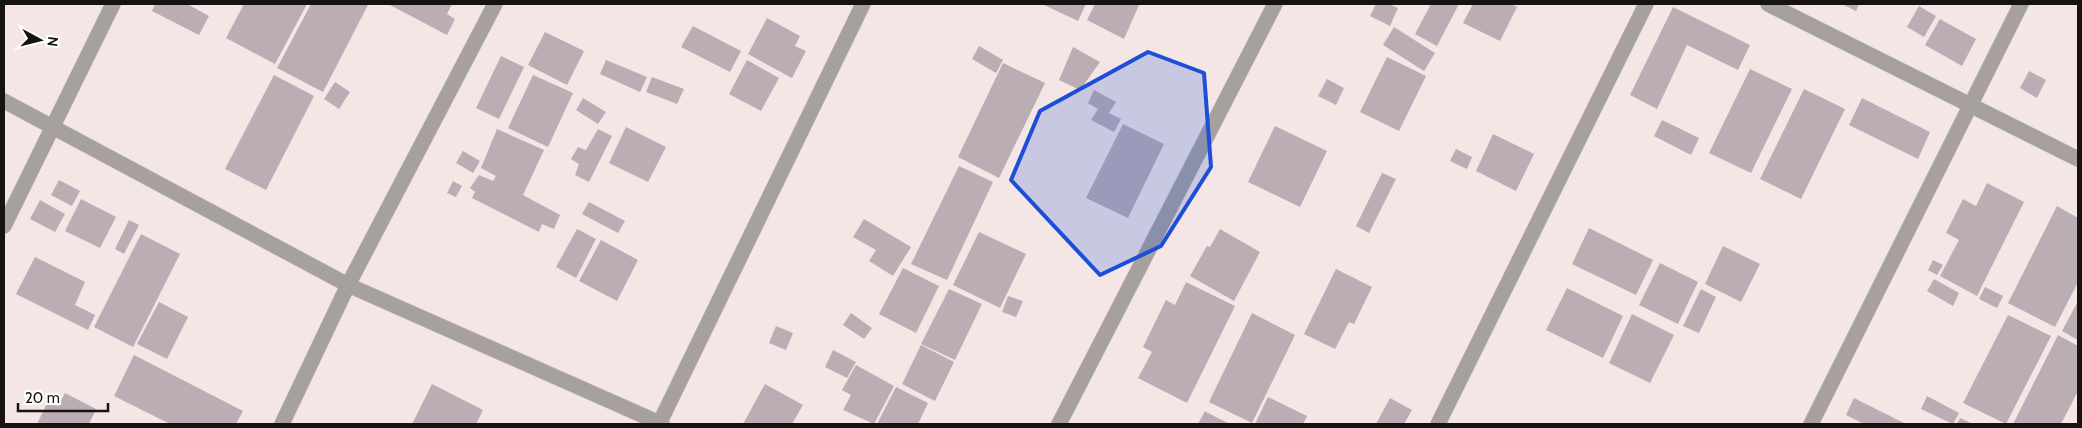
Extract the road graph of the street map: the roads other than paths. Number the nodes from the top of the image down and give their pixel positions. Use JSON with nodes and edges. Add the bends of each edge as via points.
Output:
{"nodes":[{"id":1,"x":113,"y":4,"type":"edge"},
{"id":2,"x":495,"y":4,"type":"edge"},
{"id":3,"x":863,"y":4,"type":"edge"},
{"id":4,"x":1275,"y":4,"type":"edge"},
{"id":5,"x":1646,"y":4,"type":"edge"},
{"id":6,"x":1768,"y":4,"type":"edge"},
{"id":7,"x":2022,"y":4,"type":"edge"},
{"id":8,"x":4,"y":101,"type":"edge"},
{"id":9,"x":1970,"y":106,"type":"junction"},
{"id":10,"x":52,"y":127,"type":"junction"},
{"id":11,"x":2078,"y":158,"type":"edge"},
{"id":12,"x":4,"y":226,"type":"edge"},
{"id":13,"x":348,"y":285,"type":"junction"},
{"id":14,"x":282,"y":424,"type":"edge"},
{"id":15,"x":660,"y":424,"type":"edge"},
{"id":16,"x":1058,"y":424,"type":"edge"},
{"id":17,"x":1438,"y":424,"type":"edge"},
{"id":18,"x":1811,"y":424,"type":"edge"}],
"edges":[{"from":1,"to":10,"type":"street"},
{"from":2,"to":13,"type":"street"},
{"from":3,"to":15,"type":"street"},
{"from":4,"to":16,"type":"street"},
{"from":5,"to":17,"type":"street"},
{"from":6,"to":9,"type":"street"},
{"from":7,"to":9,"type":"street"},
{"from":8,"to":10,"type":"street"},
{"from":9,"to":11,"type":"street"},
{"from":9,"to":18,"type":"street"},
{"from":10,"to":12,"type":"street"},
{"from":10,"to":13,"type":"street"},
{"from":13,"to":14,"type":"street"},
{"from":13,"to":15,"type":"street"}]}
